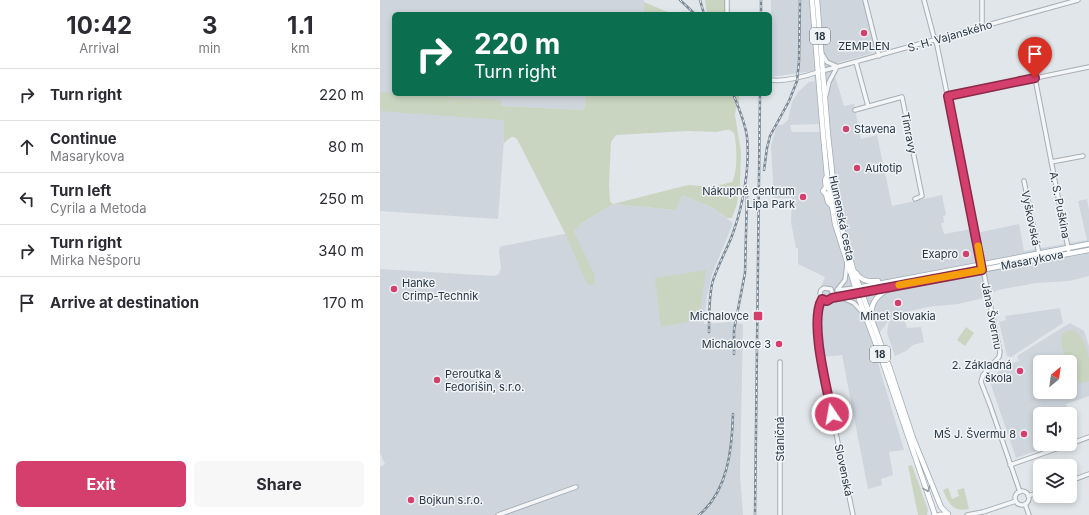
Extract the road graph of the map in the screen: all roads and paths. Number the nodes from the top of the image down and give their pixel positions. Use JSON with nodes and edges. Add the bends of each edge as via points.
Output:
{"nodes":[{"id":1,"x":727,"y":0,"type":"edge"},
{"id":2,"x":812,"y":0,"type":"edge"},
{"id":3,"x":817,"y":0,"type":"edge"},
{"id":4,"x":864,"y":0,"type":"edge"},
{"id":5,"x":924,"y":0,"type":"edge"},
{"id":6,"x":982,"y":0,"type":"edge"},
{"id":7,"x":1078,"y":0,"type":"edge"},
{"id":8,"x":727,"y":12,"type":"edge"},
{"id":9,"x":982,"y":28,"type":"junction"},
{"id":10,"x":935,"y":40,"type":"junction"},
{"id":11,"x":820,"y":46,"type":"junction"},
{"id":12,"x":879,"y":56,"type":"junction"},
{"id":13,"x":856,"y":62,"type":"junction"},
{"id":14,"x":837,"y":67,"type":"junction"},
{"id":15,"x":1089,"y":67,"type":"edge"},
{"id":16,"x":820,"y":72,"type":"junction"},
{"id":17,"x":1035,"y":78,"type":"junction"},
{"id":18,"x":772,"y":80,"type":"edge"},
{"id":19,"x":948,"y":96,"type":"junction"},
{"id":20,"x":868,"y":106,"type":"junction"},
{"id":21,"x":825,"y":108,"type":"junction"},
{"id":22,"x":855,"y":110,"type":"dead end"},
{"id":23,"x":1083,"y":156,"type":"dead end"},
{"id":24,"x":1051,"y":162,"type":"junction"},
{"id":25,"x":1024,"y":181,"type":"dead end"},
{"id":26,"x":915,"y":199,"type":"dead end"},
{"id":27,"x":1088,"y":248,"type":"edge"},
{"id":28,"x":1069,"y":251,"type":"junction"},
{"id":29,"x":1039,"y":254,"type":"junction"},
{"id":30,"x":1023,"y":259,"type":"junction"},
{"id":31,"x":847,"y":262,"type":"junction"},
{"id":32,"x":982,"y":267,"type":"junction"},
{"id":33,"x":854,"y":272,"type":"junction"},
{"id":34,"x":889,"y":282,"type":"junction"},
{"id":35,"x":894,"y":286,"type":"junction"},
{"id":36,"x":832,"y":290,"type":"junction"},
{"id":37,"x":837,"y":290,"type":"junction"},
{"id":38,"x":859,"y":290,"type":"junction"},
{"id":39,"x":840,"y":297,"type":"junction"},
{"id":40,"x":832,"y":298,"type":"junction"},
{"id":41,"x":822,"y":299,"type":"junction"},
{"id":42,"x":868,"y":317,"type":"junction"},
{"id":43,"x":780,"y":362,"type":"dead end"},
{"id":44,"x":1089,"y":437,"type":"edge"},
{"id":45,"x":1077,"y":441,"type":"edge"},
{"id":46,"x":1051,"y":451,"type":"edge"},
{"id":47,"x":1054,"y":451,"type":"edge"},
{"id":48,"x":1043,"y":454,"type":"junction"},
{"id":49,"x":1056,"y":455,"type":"dead end"},
{"id":50,"x":1034,"y":457,"type":"joint"},
{"id":51,"x":1045,"y":459,"type":"dead end"},
{"id":52,"x":1010,"y":465,"type":"junction"},
{"id":53,"x":1089,"y":474,"type":"edge"},
{"id":54,"x":1077,"y":478,"type":"edge"},
{"id":55,"x":576,"y":487,"type":"dead end"},
{"id":56,"x":1020,"y":492,"type":"junction"},
{"id":57,"x":1033,"y":494,"type":"edge"},
{"id":58,"x":1028,"y":496,"type":"junction"},
{"id":59,"x":1016,"y":501,"type":"junction"},
{"id":60,"x":1025,"y":504,"type":"junction"},
{"id":61,"x":983,"y":512,"type":"junction"},
{"id":62,"x":498,"y":515,"type":"edge"},
{"id":63,"x":780,"y":515,"type":"edge"},
{"id":64,"x":853,"y":515,"type":"edge"},
{"id":65,"x":935,"y":515,"type":"edge"},
{"id":66,"x":939,"y":515,"type":"edge"},
{"id":67,"x":949,"y":515,"type":"edge"},
{"id":68,"x":967,"y":515,"type":"edge"},
{"id":69,"x":977,"y":515,"type":"edge"},
{"id":70,"x":1029,"y":515,"type":"edge"}],
"edges":[{"from":1,"to":8,"type":"street"},
{"from":2,"to":16,"type":"main road","name":"Humenská cesta","number":"18"},
{"from":3,"to":11,"type":"main road","name":"Humenská cesta","number":"18"},
{"from":4,"to":12,"type":"street"},
{"from":5,"to":10,"type":"street"},
{"from":6,"to":9,"type":"street"},
{"from":7,"to":9,"type":"street","name":"S. H. Vajanského"},
{"from":9,"to":10,"type":"street","name":"S. H. Vajanského"},
{"from":10,"to":12,"type":"street","name":"S. H. Vajanského"},
{"from":10,"to":19,"type":"street"},
{"from":11,"to":14,"type":"street","via":[[827,62]]},
{"from":11,"to":16,"type":"main road","name":"Humenská cesta","number":"18"},
{"from":12,"to":13,"type":"street","name":"S. H. Vajanského"},
{"from":13,"to":14,"type":"street","name":"S. H. Vajanského"},
{"from":13,"to":20,"type":"street"},
{"from":14,"to":16,"type":"street","name":"S. H. Vajanského"},
{"from":14,"to":21,"type":"street","via":[[828,82]]},
{"from":15,"to":17,"type":"street"},
{"from":16,"to":18,"type":"street","name":"S. H. Vajanského","via":[[797,78]]},
{"from":16,"to":21,"type":"main road","name":"Humenská cesta","number":"18"},
{"from":16,"to":31,"type":"main road","name":"Humenská cesta","number":"18","via":[[827,176],[823,191],[832,206]]},
{"from":17,"to":19,"type":"street"},
{"from":17,"to":24,"type":"street","name":"A. S. Puškina"},
{"from":19,"to":32,"type":"street"},
{"from":20,"to":22,"type":"street","name":"Timravy"},
{"from":20,"to":26,"type":"street","name":"Timravy","via":[[902,97],[922,196]]},
{"from":21,"to":33,"type":"main road","name":"Humenská cesta","number":"18","via":[[834,190]]},
{"from":23,"to":24,"type":"street","name":"A. S. Puškina"},
{"from":24,"to":28,"type":"street","name":"A. S. Puškina"},
{"from":25,"to":29,"type":"street","name":"Vyškovská"},
{"from":27,"to":28,"type":"main road","name":"Masarykova"},
{"from":28,"to":29,"type":"main road","name":"Masarykova"},
{"from":28,"to":30,"type":"main road","name":"Masarykova"},
{"from":29,"to":30,"type":"main road","name":"Masarykova"},
{"from":30,"to":32,"type":"main road","name":"Masarykova"},
{"from":31,"to":37,"type":"street","via":[[845,280]]},
{"from":31,"to":38,"type":"main road","name":"Humenská cesta","number":"18"},
{"from":32,"to":34,"type":"main road","name":"Masarykova"},
{"from":32,"to":35,"type":"main road","name":"Masarykova"},
{"from":32,"to":52,"type":"street","name":"Jána Švermu","via":[[1000,352],[999,357],[982,375],[980,382]]},
{"from":33,"to":34,"type":"main road","via":[[868,282]]},
{"from":33,"to":38,"type":"main road","name":"Humenská cesta","number":"18"},
{"from":34,"to":38,"type":"main road","name":"Masarykova"},
{"from":35,"to":38,"type":"main road","name":"Masarykova"},
{"from":35,"to":42,"type":"main road","via":[[875,299]]},
{"from":36,"to":37,"type":"street"},
{"from":36,"to":40,"type":"street"},
{"from":36,"to":41,"type":"street","via":[[827,287],[822,289]]},
{"from":37,"to":38,"type":"street"},
{"from":38,"to":39,"type":"street"},
{"from":38,"to":42,"type":"main road","name":"Humenská cesta","number":"18"},
{"from":39,"to":40,"type":"street"},
{"from":39,"to":42,"type":"street","via":[[854,303]]},
{"from":40,"to":41,"type":"street","via":[[827,301]]},
{"from":41,"to":64,"type":"street","name":"Slovenská","via":[[819,307],[820,356]]},
{"from":42,"to":65,"type":"main road","name":"Humenská cesta","number":"18","one_way":true},
{"from":42,"to":67,"type":"main road","name":"Humenská cesta","number":"18","via":[[889,366],[915,445],[940,505]]},
{"from":43,"to":63,"type":"street","name":"Staničná"},
{"from":44,"to":45,"type":"street"},
{"from":46,"to":48,"type":"street"},
{"from":47,"to":49,"type":"street"},
{"from":48,"to":50,"type":"street"},
{"from":48,"to":51,"type":"street"},
{"from":50,"to":52,"type":"street"},
{"from":52,"to":56,"type":"street","name":"Jána Švermu"},
{"from":53,"to":54,"type":"street"},
{"from":55,"to":62,"type":"street"},
{"from":56,"to":58,"type":"street","via":[[1025,492]]},
{"from":56,"to":59,"type":"street","via":[[1016,496]]},
{"from":57,"to":58,"type":"street"},
{"from":58,"to":60,"type":"street","via":[[1028,502]]},
{"from":59,"to":60,"type":"street"},
{"from":59,"to":61,"type":"street"},
{"from":60,"to":70,"type":"street"},
{"from":61,"to":68,"type":"street"},
{"from":61,"to":69,"type":"street"},
{"from":66,"to":67,"type":"main road"}]}
